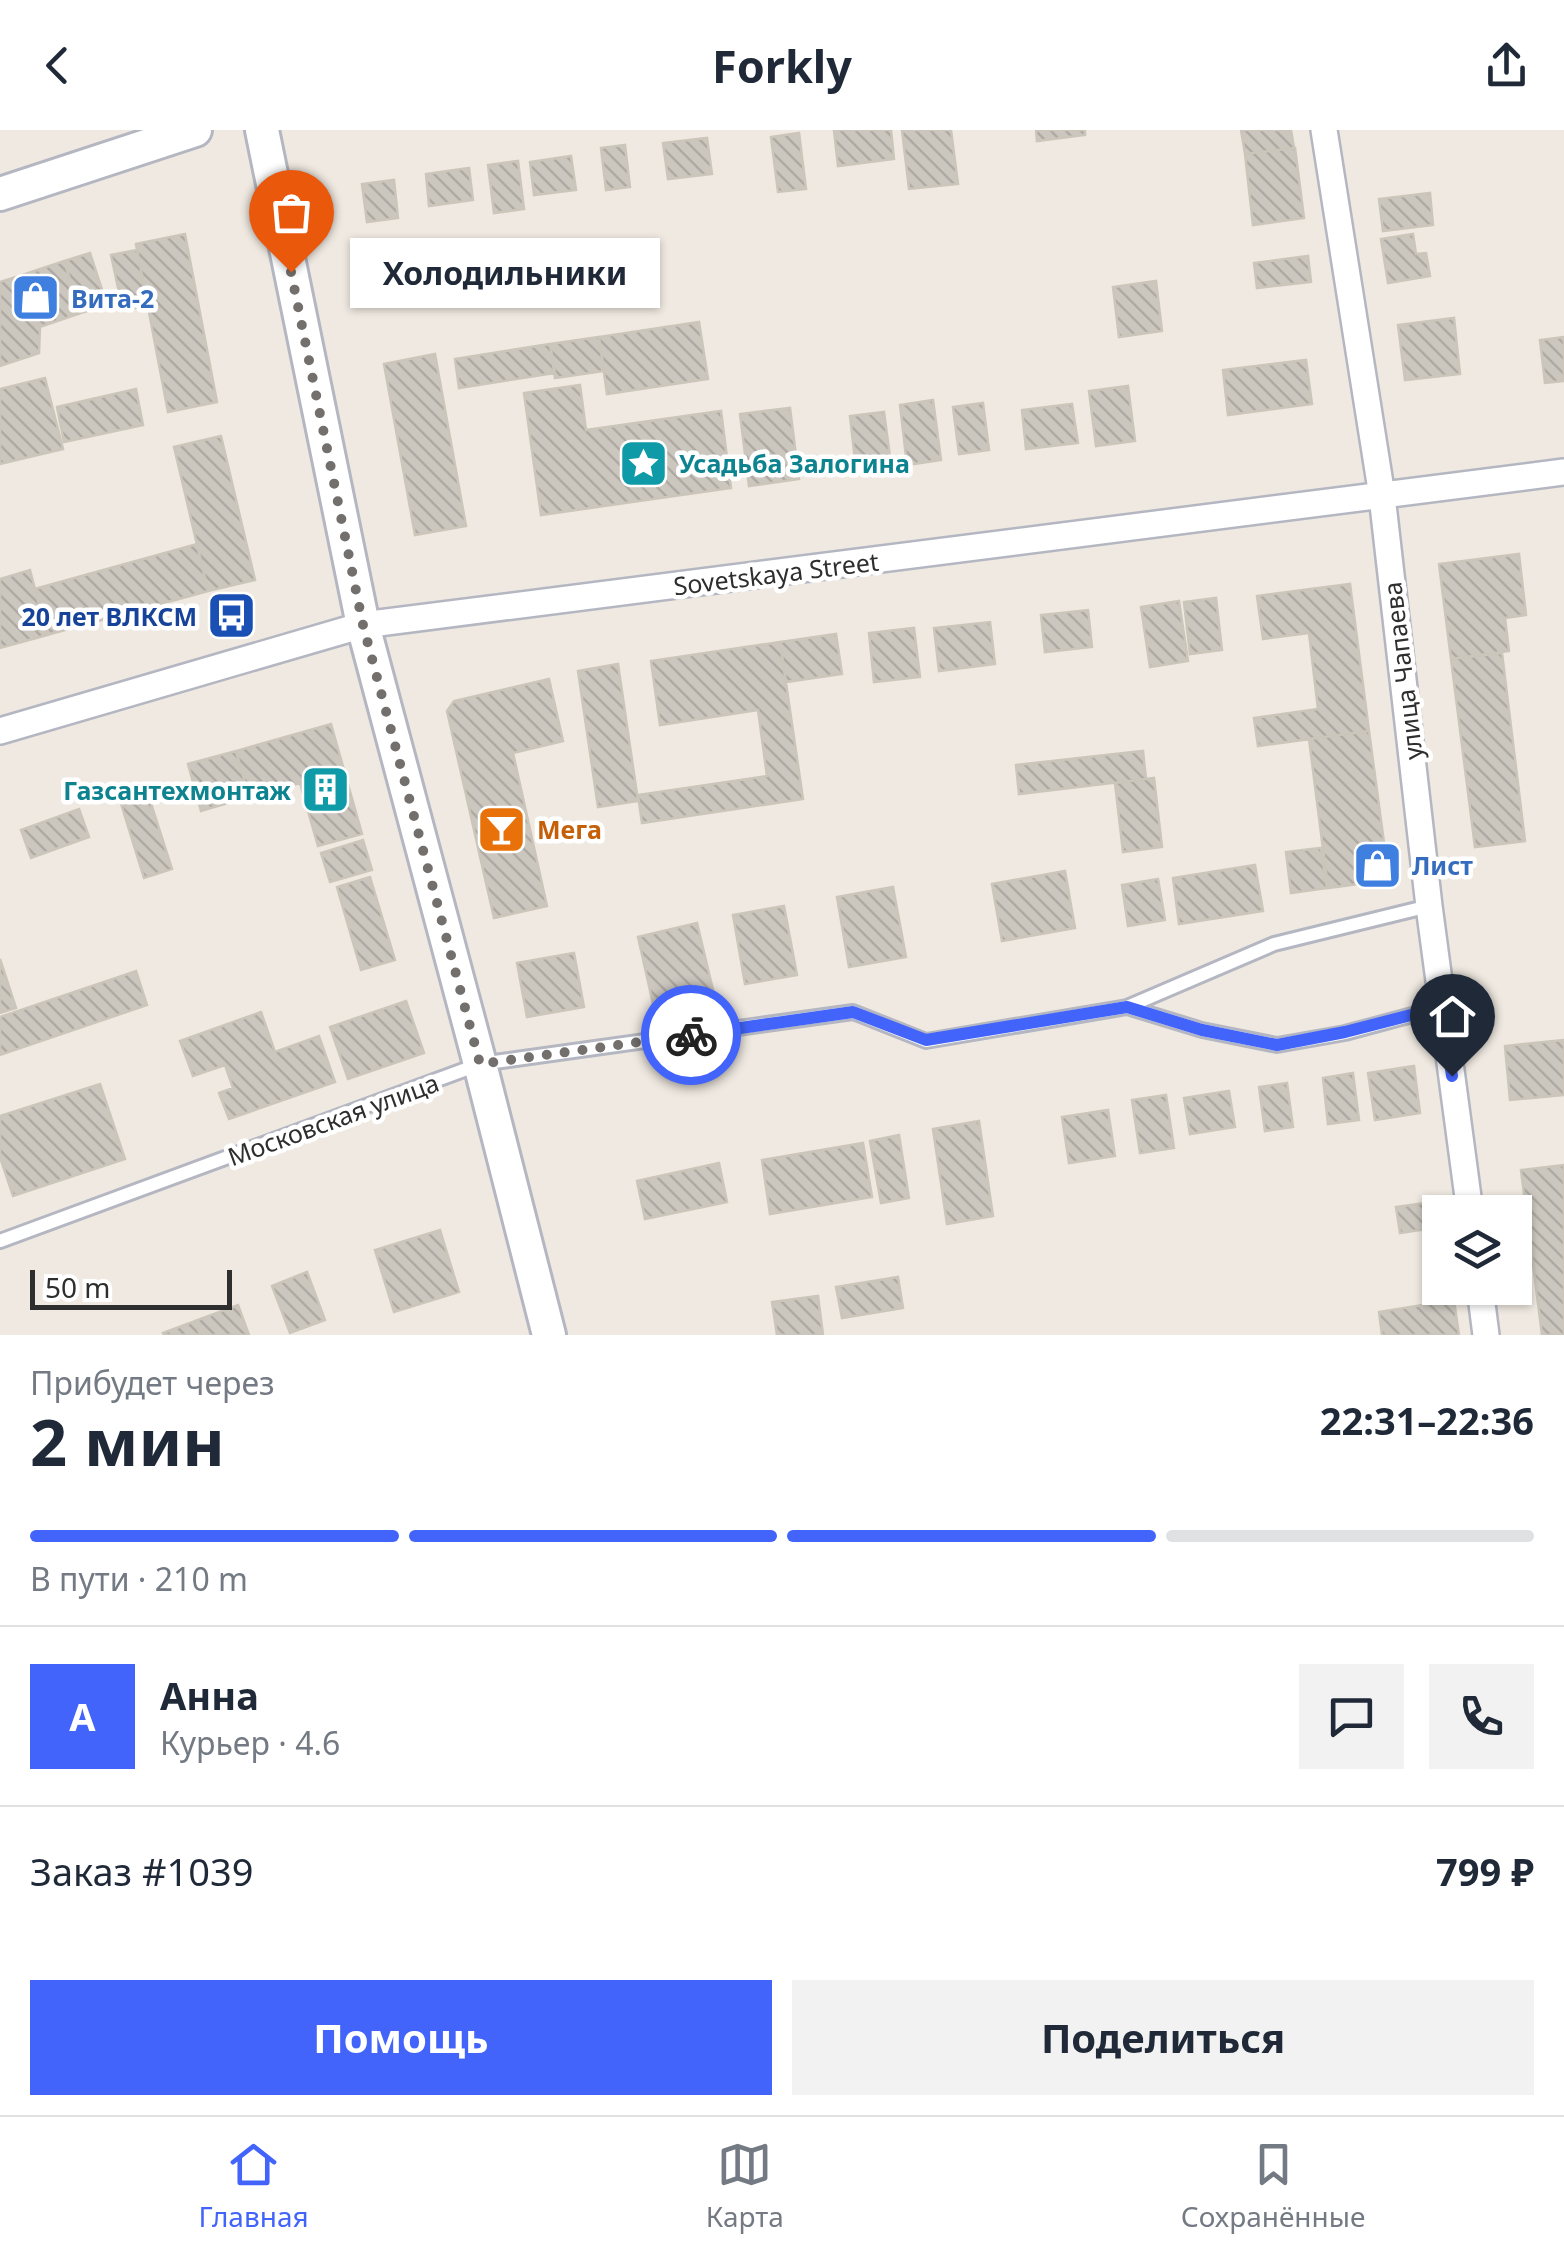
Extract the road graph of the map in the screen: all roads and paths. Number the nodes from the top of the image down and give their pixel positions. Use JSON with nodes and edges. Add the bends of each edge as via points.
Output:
{"nodes":[{"id":1,"x":195,"y":130,"type":"edge"},
{"id":2,"x":262,"y":130,"type":"edge"},
{"id":3,"x":1324,"y":130,"type":"edge"},
{"id":4,"x":0,"y":194,"type":"edge"},
{"id":5,"x":1564,"y":472,"type":"edge"},
{"id":6,"x":1382,"y":496,"type":"junction"},
{"id":7,"x":363,"y":625,"type":"junction"},
{"id":8,"x":0,"y":732,"type":"edge"},
{"id":9,"x":1429,"y":906,"type":"junction"},
{"id":10,"x":1127,"y":1007,"type":"junction"},
{"id":11,"x":1442,"y":1007,"type":"junction"},
{"id":12,"x":480,"y":1064,"type":"junction"},
{"id":13,"x":1468,"y":1195,"type":"edge"},
{"id":14,"x":0,"y":1241,"type":"edge"},
{"id":15,"x":1482,"y":1305,"type":"edge"},
{"id":16,"x":549,"y":1335,"type":"edge"},
{"id":17,"x":1486,"y":1335,"type":"edge"}],
"edges":[{"from":1,"to":4,"type":"street"},
{"from":2,"to":7,"type":"street"},
{"from":3,"to":6,"type":"street","name":"улица Чапаева"},
{"from":5,"to":6,"type":"street","name":"Sovetskaya Street"},
{"from":6,"to":7,"type":"street","name":"Sovetskaya Street"},
{"from":6,"to":9,"type":"street","name":"улица Чапаева"},
{"from":7,"to":8,"type":"street","name":"Sovetskaya Street"},
{"from":7,"to":12,"type":"street"},
{"from":9,"to":10,"type":"lane","name":"Московская улица","via":[[1274,944]]},
{"from":9,"to":11,"type":"street","name":"улица Чапаева"},
{"from":10,"to":11,"type":"lane","via":[[1277,1045]]},
{"from":10,"to":12,"type":"lane","name":"Московская улица","via":[[926,1040],[853,1012]]},
{"from":11,"to":13,"type":"street","name":"улица Чапаева"},
{"from":12,"to":14,"type":"lane","name":"Московская улица"},
{"from":12,"to":16,"type":"street"},
{"from":15,"to":17,"type":"street"}]}
